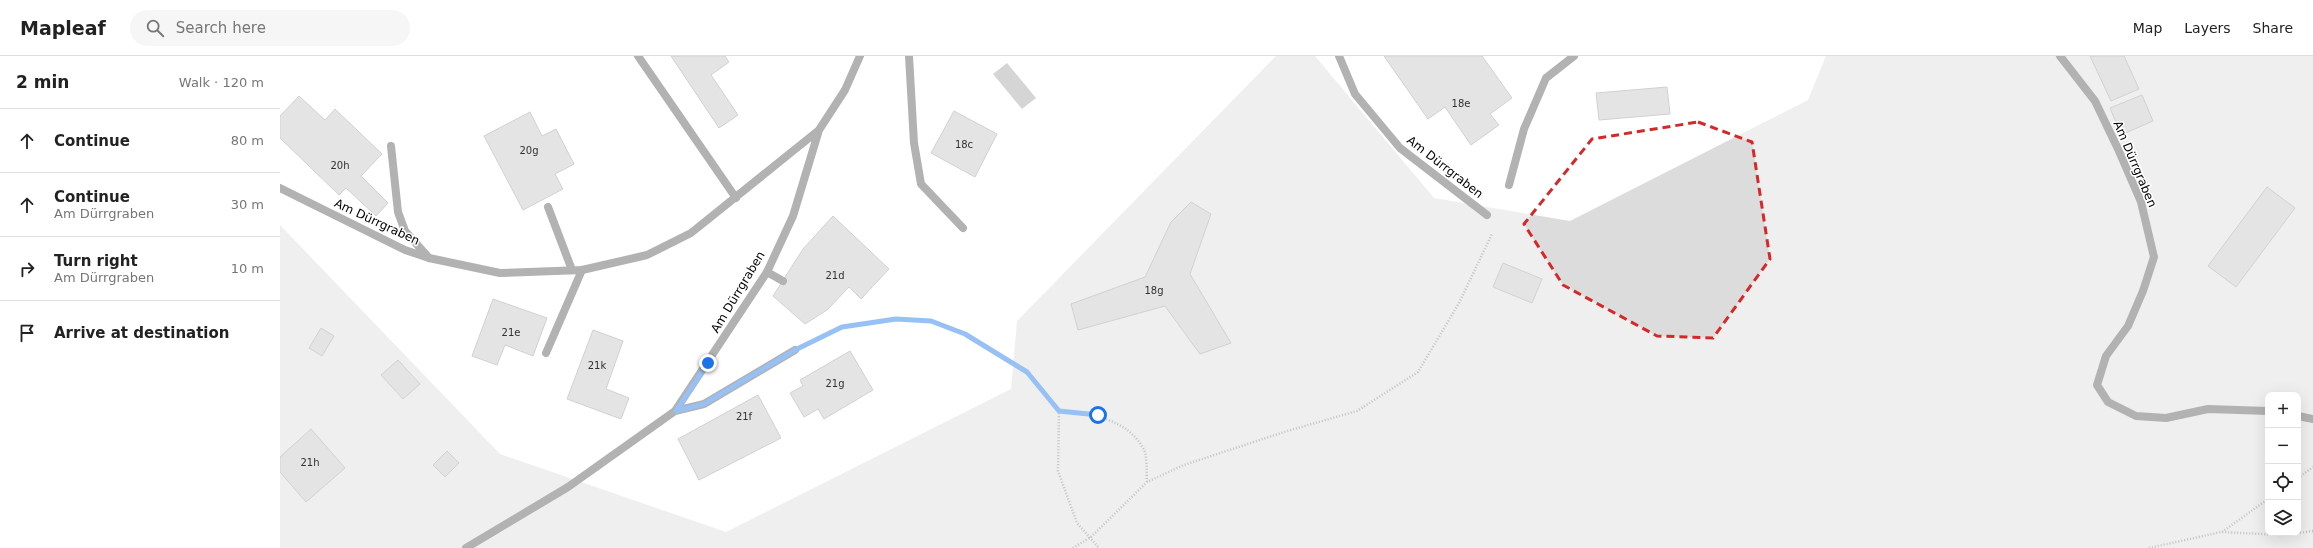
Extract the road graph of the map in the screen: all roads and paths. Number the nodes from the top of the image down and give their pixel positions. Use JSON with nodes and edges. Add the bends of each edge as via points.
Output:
{"nodes":[{"id":1,"x":638,"y":56,"type":"edge"},
{"id":2,"x":860,"y":56,"type":"edge"},
{"id":3,"x":909,"y":56,"type":"edge"},
{"id":4,"x":1340,"y":56,"type":"edge"},
{"id":5,"x":1574,"y":56,"type":"edge"},
{"id":6,"x":2060,"y":56,"type":"edge"},
{"id":7,"x":819,"y":130,"type":"junction"},
{"id":8,"x":391,"y":146,"type":"dead end"},
{"id":9,"x":1509,"y":185,"type":"dead end"},
{"id":10,"x":280,"y":188,"type":"edge"},
{"id":11,"x":736,"y":198,"type":"junction"},
{"id":12,"x":548,"y":207,"type":"dead end"},
{"id":13,"x":1487,"y":215,"type":"dead end"},
{"id":14,"x":963,"y":228,"type":"dead end"},
{"id":15,"x":1493,"y":232,"type":"dead end"},
{"id":16,"x":429,"y":258,"type":"junction"},
{"id":17,"x":572,"y":270,"type":"junction"},
{"id":18,"x":582,"y":270,"type":"junction"},
{"id":19,"x":767,"y":272,"type":"junction"},
{"id":20,"x":783,"y":281,"type":"dead end"},
{"id":21,"x":795,"y":350,"type":"joint"},
{"id":22,"x":546,"y":353,"type":"dead end"},
{"id":23,"x":676,"y":411,"type":"junction"},
{"id":24,"x":1059,"y":411,"type":"junction"},
{"id":25,"x":2265,"y":411,"type":"edge"},
{"id":26,"x":2301,"y":417,"type":"edge"},
{"id":27,"x":2313,"y":419,"type":"edge"},
{"id":28,"x":2313,"y":467,"type":"edge"},
{"id":29,"x":2301,"y":476,"type":"edge"},
{"id":30,"x":1147,"y":482,"type":"junction"},
{"id":31,"x":2267,"y":500,"type":"edge"},
{"id":32,"x":2313,"y":531,"type":"edge"},
{"id":33,"x":2221,"y":532,"type":"junction"},
{"id":34,"x":1091,"y":537,"type":"junction"},
{"id":35,"x":466,"y":548,"type":"edge"},
{"id":36,"x":1073,"y":548,"type":"edge"},
{"id":37,"x":1099,"y":548,"type":"edge"},
{"id":38,"x":2149,"y":548,"type":"edge"}],
"edges":[{"from":1,"to":11,"type":"street"},
{"from":2,"to":7,"type":"street","name":"Am Dürrgraben","via":[[845,90]]},
{"from":3,"to":14,"type":"street","via":[[914,143],[921,184]]},
{"from":4,"to":13,"type":"street","name":"Am Dürrgraben","via":[[1355,94],[1400,148]]},
{"from":5,"to":9,"type":"street","via":[[1546,78],[1524,129]]},
{"from":6,"to":25,"type":"street","name":"Am Dürrgraben","via":[[2095,101],[2118,149],[2141,202],[2154,257],[2128,326],[2106,356],[2097,385],[2108,402],[2136,416],[2166,418],[2208,409]]},
{"from":7,"to":11,"type":"street","name":"Am Dürrgraben"},
{"from":7,"to":19,"type":"street","name":"Am Dürrgraben","via":[[793,216]]},
{"from":8,"to":16,"type":"street","via":[[398,212],[405,231]]},
{"from":10,"to":16,"type":"street","name":"Am Dürrgraben","via":[[405,250]]},
{"from":11,"to":18,"type":"street","name":"Am Dürrgraben","via":[[691,232],[647,255]]},
{"from":12,"to":17,"type":"street"},
{"from":15,"to":30,"type":"path","via":[[1459,303],[1418,372],[1357,412],[1284,432],[1184,465]]},
{"from":16,"to":17,"type":"street","name":"Am Dürrgraben","via":[[500,272]]},
{"from":17,"to":18,"type":"street","name":"Am Dürrgraben"},
{"from":18,"to":22,"type":"street"},
{"from":19,"to":20,"type":"street"},
{"from":19,"to":23,"type":"street","name":"Am Dürrgraben"},
{"from":21,"to":23,"type":"street","name":"Am Dürrgraben","via":[[704,404]]},
{"from":21,"to":24,"type":"path","via":[[842,327],[896,319],[931,321],[965,334],[1027,372]]},
{"from":23,"to":35,"type":"street","name":"Am Dürrgraben","via":[[568,487]]},
{"from":24,"to":30,"type":"path","via":[[1098,415],[1122,425],[1144,449]]},
{"from":24,"to":34,"type":"path","via":[[1058,471],[1077,524]]},
{"from":26,"to":27,"type":"street"},
{"from":28,"to":29,"type":"path"},
{"from":30,"to":34,"type":"path"},
{"from":31,"to":33,"type":"path"},
{"from":32,"to":33,"type":"path","via":[[2282,535]]},
{"from":33,"to":38,"type":"path"},
{"from":34,"to":36,"type":"path"},
{"from":34,"to":37,"type":"path"}]}
